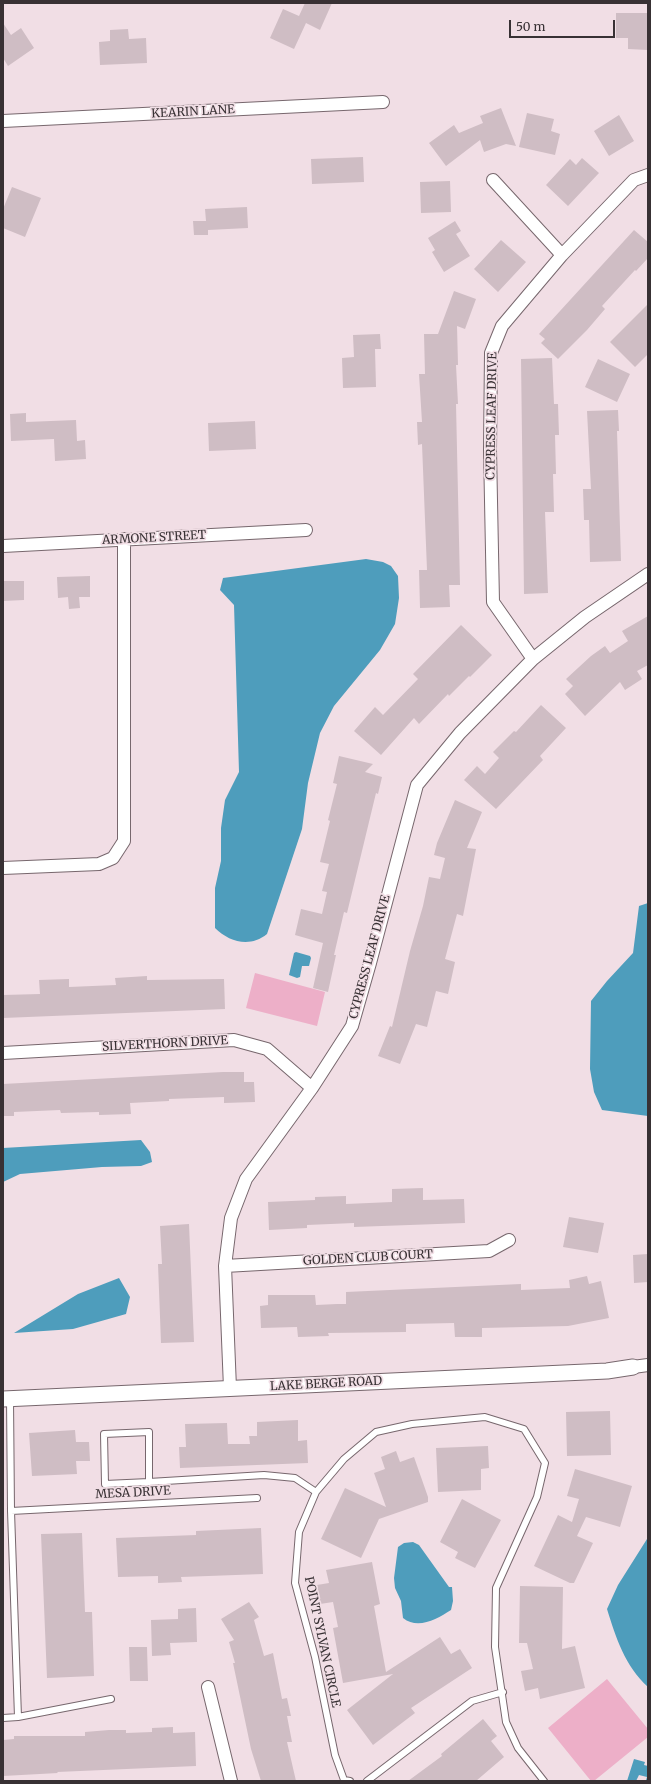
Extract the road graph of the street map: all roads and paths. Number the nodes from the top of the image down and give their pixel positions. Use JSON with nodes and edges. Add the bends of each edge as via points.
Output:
{"nodes":[{"id":1,"x":383,"y":102,"type":"dead end"},
{"id":2,"x":3,"y":121,"type":"edge"},
{"id":3,"x":648,"y":175,"type":"edge"},
{"id":4,"x":493,"y":180,"type":"dead end"},
{"id":5,"x":562,"y":255,"type":"junction"},
{"id":6,"x":306,"y":530,"type":"dead end"},
{"id":7,"x":124,"y":539,"type":"junction"},
{"id":8,"x":3,"y":546,"type":"edge"},
{"id":9,"x":648,"y":574,"type":"edge"},
{"id":10,"x":533,"y":659,"type":"junction"},
{"id":11,"x":3,"y":868,"type":"edge"},
{"id":12,"x":3,"y":1053,"type":"edge"},
{"id":13,"x":312,"y":1088,"type":"junction"},
{"id":14,"x":509,"y":1240,"type":"dead end"},
{"id":15,"x":225,"y":1266,"type":"junction"},
{"id":16,"x":641,"y":1366,"type":"edge"},
{"id":17,"x":230,"y":1388,"type":"junction"},
{"id":18,"x":6,"y":1399,"type":"edge"},
{"id":19,"x":150,"y":1482,"type":"junction"},
{"id":20,"x":316,"y":1492,"type":"junction"},
{"id":21,"x":257,"y":1498,"type":"dead end"},
{"id":22,"x":11,"y":1511,"type":"junction"},
{"id":23,"x":208,"y":1686,"type":"dead end"},
{"id":24,"x":502,"y":1692,"type":"junction"},
{"id":25,"x":111,"y":1699,"type":"dead end"},
{"id":26,"x":18,"y":1717,"type":"junction"},
{"id":27,"x":3,"y":1718,"type":"edge"},
{"id":28,"x":231,"y":1781,"type":"edge"},
{"id":29,"x":350,"y":1781,"type":"edge"},
{"id":30,"x":367,"y":1781,"type":"edge"},
{"id":31,"x":544,"y":1781,"type":"edge"}],
"edges":[{"from":1,"to":2,"type":"street","name":"KEARIN LANE"},
{"from":3,"to":5,"type":"street","name":"CYPRESS LEAF DRIVE","via":[[634,180]]},
{"from":4,"to":5,"type":"street"},
{"from":5,"to":10,"type":"street","name":"CYPRESS LEAF DRIVE","via":[[502,326],[491,353],[493,602]]},
{"from":6,"to":7,"type":"street","name":"ARMONE STREET"},
{"from":7,"to":8,"type":"street","name":"ARMONE STREET"},
{"from":7,"to":11,"type":"street","via":[[124,841],[113,858],[99,864]]},
{"from":9,"to":10,"type":"street","name":"CYPRESS LEAF DRIVE","via":[[585,617]]},
{"from":10,"to":13,"type":"street","name":"CYPRESS LEAF DRIVE","via":[[460,733],[417,785],[352,1026]]},
{"from":12,"to":13,"type":"street","name":"SILVERTHORN DRIVE","via":[[234,1040],[267,1049]]},
{"from":13,"to":15,"type":"street","name":"CYPRESS LEAF DRIVE","via":[[246,1179],[231,1218]]},
{"from":14,"to":15,"type":"street","name":"GOLDEN CLUB COURT","via":[[489,1251]]},
{"from":15,"to":17,"type":"street","name":"CYPRESS LEAF DRIVE"},
{"from":16,"to":17,"type":"street","name":"LAKE BERGE ROAD","via":[[607,1370]]},
{"from":17,"to":18,"type":"street","name":"LAKE BERGE ROAD"},
{"from":18,"to":22,"type":"lane"},
{"from":19,"to":19,"type":"lane","via":[[105,1484],[104,1434],[149,1432]]},
{"from":19,"to":20,"type":"lane","via":[[264,1476],[295,1478]]},
{"from":20,"to":24,"type":"lane","name":"POINT SYLVAN CIRCLE","via":[[344,1459],[376,1432],[412,1424],[485,1417],[524,1429],[544,1463],[537,1498],[496,1588],[495,1647]]},
{"from":20,"to":29,"type":"lane","name":"POINT SYLVAN CIRCLE","via":[[299,1532],[295,1583],[315,1657],[335,1755],[344,1780]]},
{"from":21,"to":22,"type":"lane","name":"MESA DRIVE"},
{"from":22,"to":26,"type":"lane"},
{"from":23,"to":28,"type":"street"},
{"from":24,"to":30,"type":"lane","via":[[472,1701]]},
{"from":24,"to":31,"type":"lane","name":"POINT SYLVAN CIRCLE","via":[[506,1722],[518,1748]]},
{"from":25,"to":26,"type":"lane"},
{"from":26,"to":27,"type":"lane"}]}
